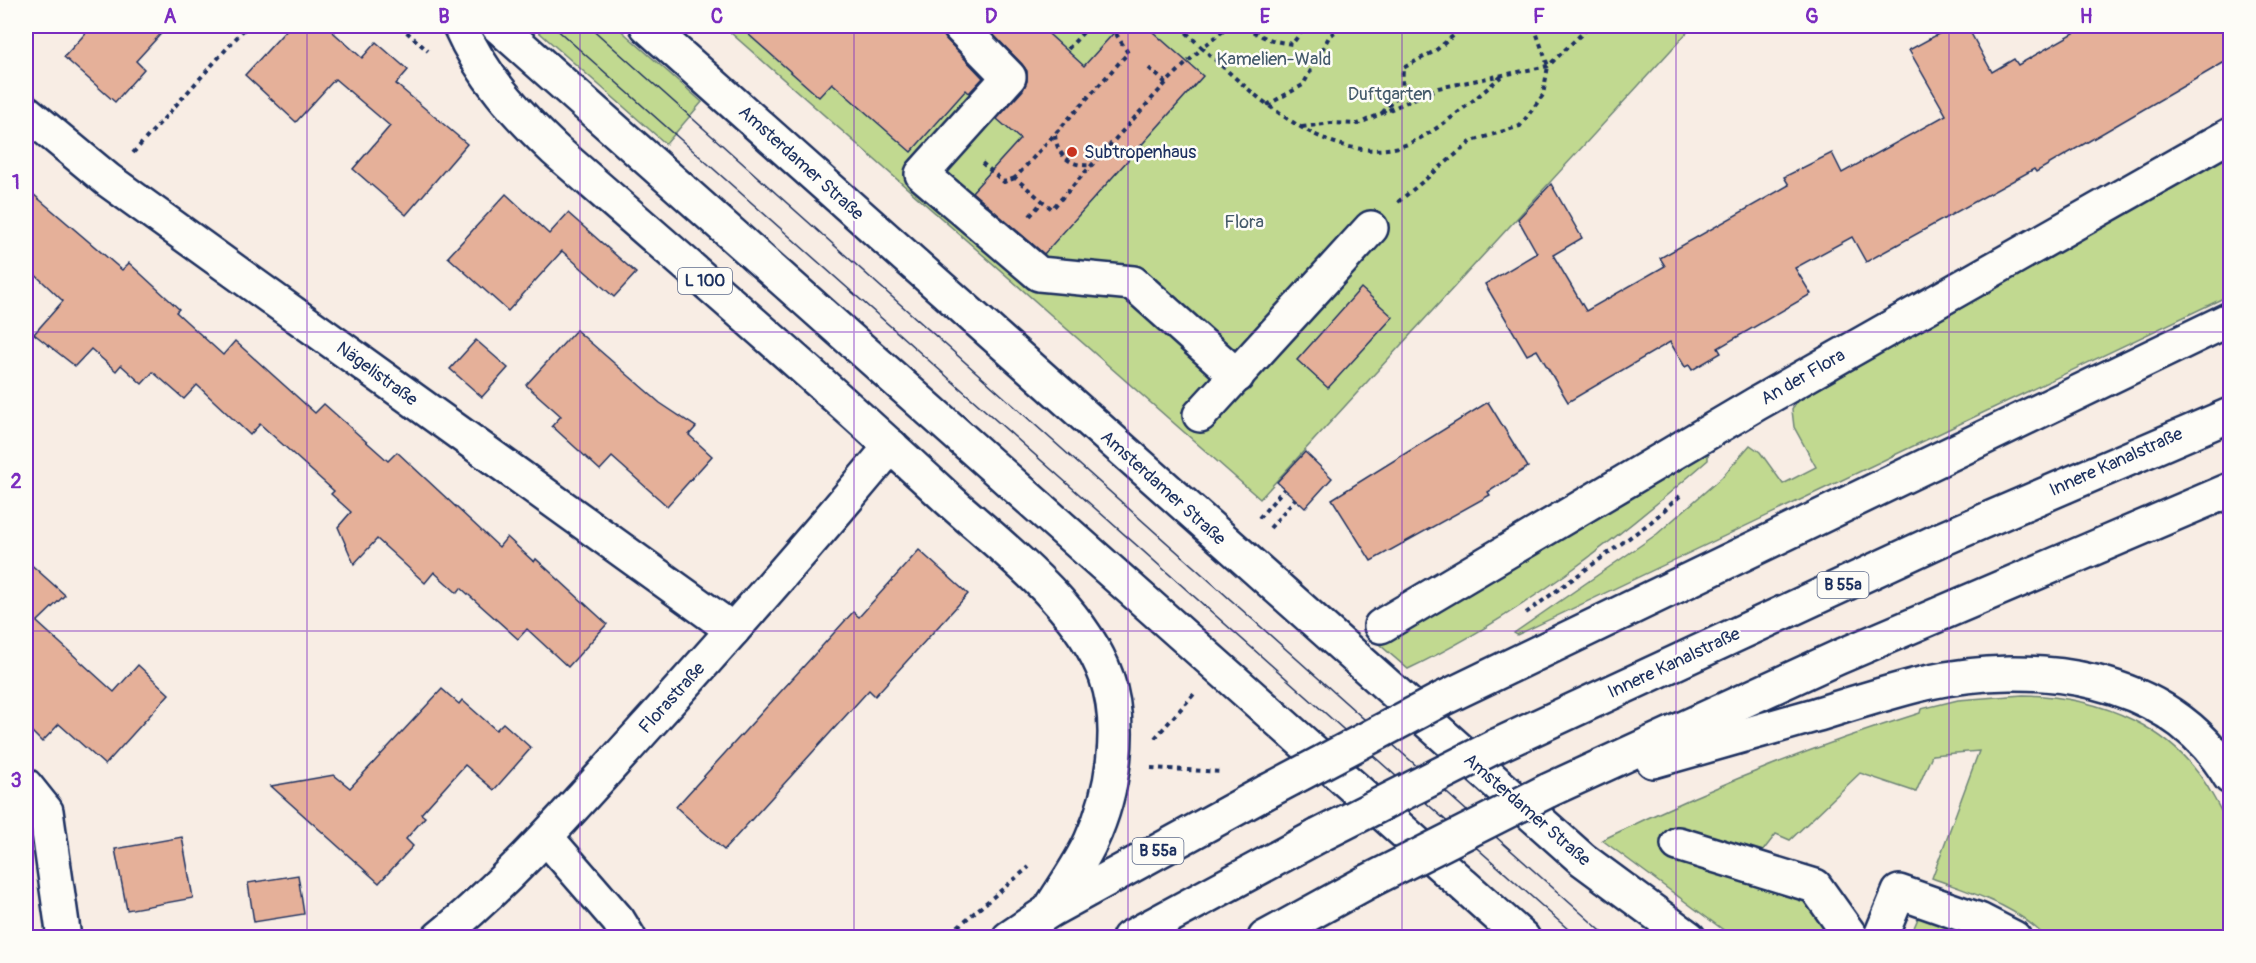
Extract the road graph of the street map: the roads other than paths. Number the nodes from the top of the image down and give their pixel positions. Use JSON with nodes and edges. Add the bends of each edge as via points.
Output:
{"nodes":[{"id":1,"x":460,"y":26,"type":"edge"},
{"id":2,"x":498,"y":26,"type":"edge"},
{"id":3,"x":646,"y":26,"type":"edge"},
{"id":4,"x":960,"y":26,"type":"edge"},
{"id":5,"x":26,"y":112,"type":"edge"},
{"id":6,"x":2230,"y":135,"type":"edge"},
{"id":7,"x":1371,"y":228,"type":"road end"},
{"id":8,"x":2230,"y":319,"type":"edge"},
{"id":9,"x":1237,"y":376,"type":"junction"},
{"id":10,"x":1200,"y":415,"type":"dead end"},
{"id":11,"x":2230,"y":415,"type":"edge"},
{"id":12,"x":891,"y":446,"type":"junction"},
{"id":13,"x":2230,"y":490,"type":"edge"},
{"id":14,"x":1381,"y":626,"type":"dead end"},
{"id":15,"x":734,"y":630,"type":"junction"},
{"id":16,"x":2230,"y":777,"type":"edge"},
{"id":17,"x":26,"y":786,"type":"edge"},
{"id":18,"x":1547,"y":791,"type":"junction"},
{"id":19,"x":546,"y":837,"type":"junction"},
{"id":20,"x":1678,"y":844,"type":"dead end"},
{"id":21,"x":1049,"y":911,"type":"junction"},
{"id":22,"x":64,"y":938,"type":"edge"},
{"id":23,"x":439,"y":938,"type":"edge"},
{"id":24,"x":629,"y":938,"type":"edge"},
{"id":25,"x":1009,"y":938,"type":"edge"},
{"id":26,"x":1129,"y":938,"type":"edge"},
{"id":27,"x":1265,"y":938,"type":"edge"},
{"id":28,"x":1523,"y":938,"type":"edge"},
{"id":29,"x":1689,"y":938,"type":"edge"},
{"id":30,"x":1852,"y":938,"type":"edge"},
{"id":31,"x":1880,"y":938,"type":"edge"},
{"id":32,"x":2014,"y":938,"type":"edge"}],
"edges":[{"from":1,"to":12,"type":"main road","number":"L 100","via":[[490,82],[518,115]]},
{"from":2,"to":28,"type":"main road"},
{"from":3,"to":29,"type":"main road","name":"Amsterdamer Straße","via":[[1582,860]]},
{"from":4,"to":9,"type":"main road","via":[[1009,77],[922,174],[1039,274],[1133,283]]},
{"from":5,"to":15,"type":"main road","name":"Nägelistraße","via":[[108,180]]},
{"from":6,"to":14,"type":"main road","name":"An der Flora","via":[[1756,404]]},
{"from":7,"to":9,"type":"main road"},
{"from":8,"to":21,"type":"main road","number":"B 55a","bridge":true,"via":[[1442,699]]},
{"from":9,"to":10,"type":"main road"},
{"from":11,"to":26,"type":"main road","name":"Innere Kanalstraße","number":"B 55a","bridge":true,"via":[[1942,539],[1496,746]]},
{"from":12,"to":15,"type":"main road","name":"Florastraße"},
{"from":12,"to":21,"type":"main road","via":[[1042,585],[1088,636],[1107,678],[1114,719],[1113,762],[1104,806],[1091,840]]},
{"from":13,"to":18,"type":"main road","via":[[1839,657]]},
{"from":15,"to":19,"type":"main road","name":"Florastraße"},
{"from":16,"to":18,"type":"main road","via":[[2222,762],[2180,721],[2133,693],[2079,677],[2008,673],[1926,683]]},
{"from":17,"to":22,"type":"main road","via":[[46,811]]},
{"from":18,"to":27,"type":"main road","bridge":true},
{"from":19,"to":23,"type":"main road","name":"Florastraße"},
{"from":19,"to":24,"type":"main road"},
{"from":20,"to":30,"type":"main road","via":[[1815,886]]},
{"from":21,"to":25,"type":"main road"},
{"from":31,"to":32,"type":"main road","via":[[1899,891],[1979,920]]}]}
